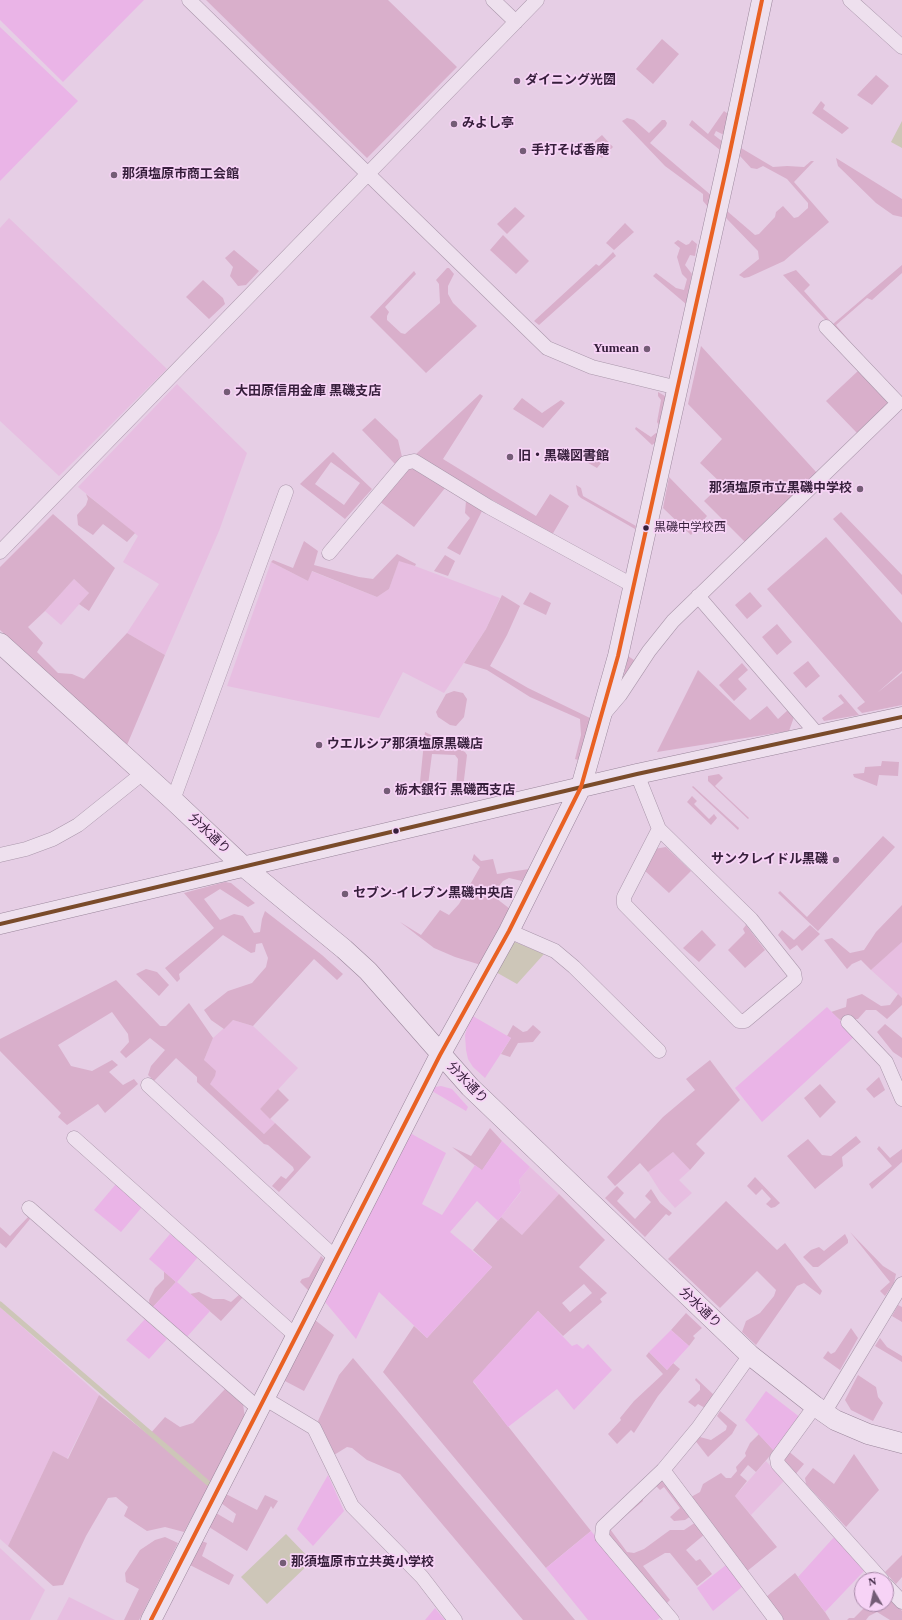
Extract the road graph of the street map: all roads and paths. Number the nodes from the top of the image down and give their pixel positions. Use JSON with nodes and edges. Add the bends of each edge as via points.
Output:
{"nodes":[{"id":1,"x":189,"y":0,"type":"edge"},
{"id":2,"x":493,"y":0,"type":"edge"},
{"id":3,"x":537,"y":0,"type":"edge"},
{"id":4,"x":762,"y":0,"type":"edge"},
{"id":5,"x":852,"y":1,"type":"edge"},
{"id":6,"x":516,"y":22,"type":"junction"},
{"id":7,"x":902,"y":47,"type":"edge"},
{"id":8,"x":368,"y":175,"type":"junction"},
{"id":9,"x":826,"y":327,"type":"dead end"},
{"id":10,"x":678,"y":388,"type":"junction"},
{"id":11,"x":286,"y":492,"type":"dead end"},
{"id":12,"x":0,"y":552,"type":"edge"},
{"id":13,"x":329,"y":553,"type":"dead end"},
{"id":14,"x":634,"y":586,"type":"junction"},
{"id":15,"x":698,"y":596,"type":"junction"},
{"id":16,"x":0,"y":643,"type":"edge"},
{"id":17,"x":602,"y":717,"type":"junction"},
{"id":18,"x":902,"y":717,"type":"edge"},
{"id":19,"x":818,"y":735,"type":"junction"},
{"id":20,"x":143,"y":773,"type":"junction"},
{"id":21,"x":637,"y":774,"type":"junction"},
{"id":22,"x":581,"y":788,"type":"junction"},
{"id":23,"x":173,"y":800,"type":"junction"},
{"id":24,"x":659,"y":829,"type":"junction"},
{"id":25,"x":0,"y":856,"type":"edge"},
{"id":26,"x":243,"y":866,"type":"junction"},
{"id":27,"x":0,"y":924,"type":"edge"},
{"id":28,"x":509,"y":931,"type":"junction"},
{"id":29,"x":848,"y":1022,"type":"dead end"},
{"id":30,"x":659,"y":1051,"type":"dead end"},
{"id":31,"x":440,"y":1055,"type":"junction"},
{"id":32,"x":148,"y":1085,"type":"dead end"},
{"id":33,"x":902,"y":1099,"type":"edge"},
{"id":34,"x":74,"y":1138,"type":"dead end"},
{"id":35,"x":29,"y":1208,"type":"dead end"},
{"id":36,"x":337,"y":1259,"type":"junction"},
{"id":37,"x":902,"y":1284,"type":"edge"},
{"id":38,"x":296,"y":1336,"type":"junction"},
{"id":39,"x":750,"y":1355,"type":"junction"},
{"id":40,"x":262,"y":1404,"type":"junction"},
{"id":41,"x":820,"y":1410,"type":"junction"},
{"id":42,"x":902,"y":1443,"type":"edge"},
{"id":43,"x":664,"y":1470,"type":"junction"},
{"id":44,"x":875,"y":1572,"type":"edge"},
{"id":45,"x":894,"y":1594,"type":"edge"},
{"id":46,"x":902,"y":1602,"type":"edge"},
{"id":47,"x":151,"y":1620,"type":"edge"},
{"id":48,"x":455,"y":1620,"type":"edge"},
{"id":49,"x":672,"y":1620,"type":"edge"},
{"id":50,"x":776,"y":1620,"type":"edge"}],
"edges":[{"from":1,"to":8,"type":"street"},
{"from":2,"to":6,"type":"street"},
{"from":3,"to":6,"type":"street"},
{"from":4,"to":10,"type":"street"},
{"from":5,"to":7,"type":"street"},
{"from":6,"to":8,"type":"street"},
{"from":8,"to":10,"type":"street","via":[[547,348],[592,367]]},
{"from":8,"to":12,"type":"street"},
{"from":9,"to":15,"type":"street","via":[[898,403]]},
{"from":10,"to":14,"type":"street"},
{"from":11,"to":23,"type":"street"},
{"from":13,"to":14,"type":"street","via":[[405,463],[414,462],[489,507]]},
{"from":14,"to":17,"type":"street"},
{"from":15,"to":17,"type":"street","via":[[660,635]]},
{"from":15,"to":19,"type":"street"},
{"from":16,"to":20,"type":"street","name":"分水通り"},
{"from":17,"to":22,"type":"street"},
{"from":18,"to":19,"type":"street"},
{"from":19,"to":21,"type":"street"},
{"from":20,"to":23,"type":"street","name":"分水通り"},
{"from":20,"to":25,"type":"street","via":[[78,825],[26,849]]},
{"from":21,"to":22,"type":"street"},
{"from":21,"to":24,"type":"street"},
{"from":22,"to":26,"type":"street"},
{"from":22,"to":28,"type":"street"},
{"from":23,"to":26,"type":"street","name":"分水通り"},
{"from":24,"to":24,"type":"street","via":[[624,897],[624,904],[739,1021],[745,1021],[795,979],[794,973],[751,919]]},
{"from":26,"to":27,"type":"street"},
{"from":26,"to":31,"type":"street","name":"分水通り","via":[[368,971]]},
{"from":28,"to":30,"type":"street","via":[[555,951]]},
{"from":28,"to":31,"type":"street"},
{"from":29,"to":33,"type":"street","via":[[886,1062]]},
{"from":31,"to":36,"type":"street"},
{"from":31,"to":39,"type":"street","name":"分水通り","via":[[516,1132]]},
{"from":32,"to":36,"type":"street"},
{"from":34,"to":38,"type":"street"},
{"from":35,"to":40,"type":"street"},
{"from":36,"to":38,"type":"street"},
{"from":37,"to":41,"type":"street"},
{"from":38,"to":40,"type":"street"},
{"from":39,"to":41,"type":"street","name":"分水通り"},
{"from":39,"to":43,"type":"street","via":[[698,1428]]},
{"from":40,"to":47,"type":"street"},
{"from":40,"to":48,"type":"street","via":[[314,1428],[352,1506],[422,1577]]},
{"from":41,"to":42,"type":"street","name":"分水通り","via":[[868,1434]]},
{"from":41,"to":44,"type":"street","via":[[777,1458],[778,1464]]},
{"from":43,"to":49,"type":"street","via":[[603,1527],[602,1537]]},
{"from":43,"to":50,"type":"street"},
{"from":45,"to":46,"type":"street"}]}
